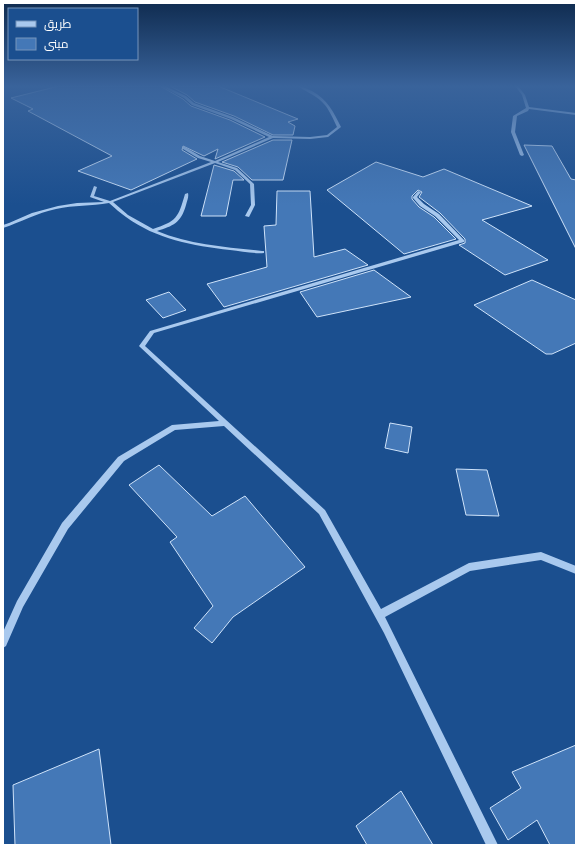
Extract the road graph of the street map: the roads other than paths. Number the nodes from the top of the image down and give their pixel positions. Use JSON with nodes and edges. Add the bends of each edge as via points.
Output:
{"nodes":[{"id":1,"x":249,"y":126,"type":"edge"},
{"id":2,"x":338,"y":126,"type":"edge"},
{"id":3,"x":514,"y":126,"type":"edge"},
{"id":4,"x":272,"y":136,"type":"junction"},
{"id":5,"x":184,"y":148,"type":"dead end"},
{"id":6,"x":522,"y":155,"type":"dead end"},
{"id":7,"x":215,"y":162,"type":"junction"},
{"id":8,"x":94,"y":187,"type":"dead end"},
{"id":9,"x":419,"y":192,"type":"dead end"},
{"id":10,"x":187,"y":194,"type":"dead end"},
{"id":11,"x":110,"y":202,"type":"junction"},
{"id":12,"x":247,"y":216,"type":"dead end"},
{"id":13,"x":3,"y":227,"type":"edge"},
{"id":14,"x":152,"y":231,"type":"junction"},
{"id":15,"x":262,"y":252,"type":"dead end"},
{"id":16,"x":226,"y":423,"type":"junction"},
{"id":17,"x":576,"y":570,"type":"edge"},
{"id":18,"x":379,"y":615,"type":"junction"},
{"id":19,"x":3,"y":643,"type":"edge"},
{"id":20,"x":492,"y":845,"type":"edge"}],
"edges":[{"from":1,"to":4,"type":"street"},
{"from":2,"to":4,"type":"street","via":[[328,136]]},
{"from":3,"to":6,"type":"street","via":[[513,132]]},
{"from":4,"to":7,"type":"street"},
{"from":5,"to":7,"type":"street","via":[[199,157]]},
{"from":7,"to":11,"type":"street"},
{"from":7,"to":12,"type":"street","via":[[236,169],[252,184],[253,205]]},
{"from":8,"to":11,"type":"street","via":[[92,197]]},
{"from":9,"to":16,"type":"street","via":[[415,197],[422,205],[437,215],[462,241],[152,332],[142,346]]},
{"from":10,"to":14,"type":"street","via":[[180,218],[174,224]]},
{"from":11,"to":13,"type":"street","via":[[66,206]]},
{"from":11,"to":14,"type":"street","via":[[135,223]]},
{"from":14,"to":15,"type":"street","via":[[163,237],[192,244]]},
{"from":16,"to":18,"type":"street","via":[[322,512]]},
{"from":16,"to":19,"type":"street","via":[[174,427],[121,459],[65,526],[20,604]]},
{"from":17,"to":18,"type":"street","via":[[541,556],[469,567]]},
{"from":18,"to":20,"type":"street"}]}
